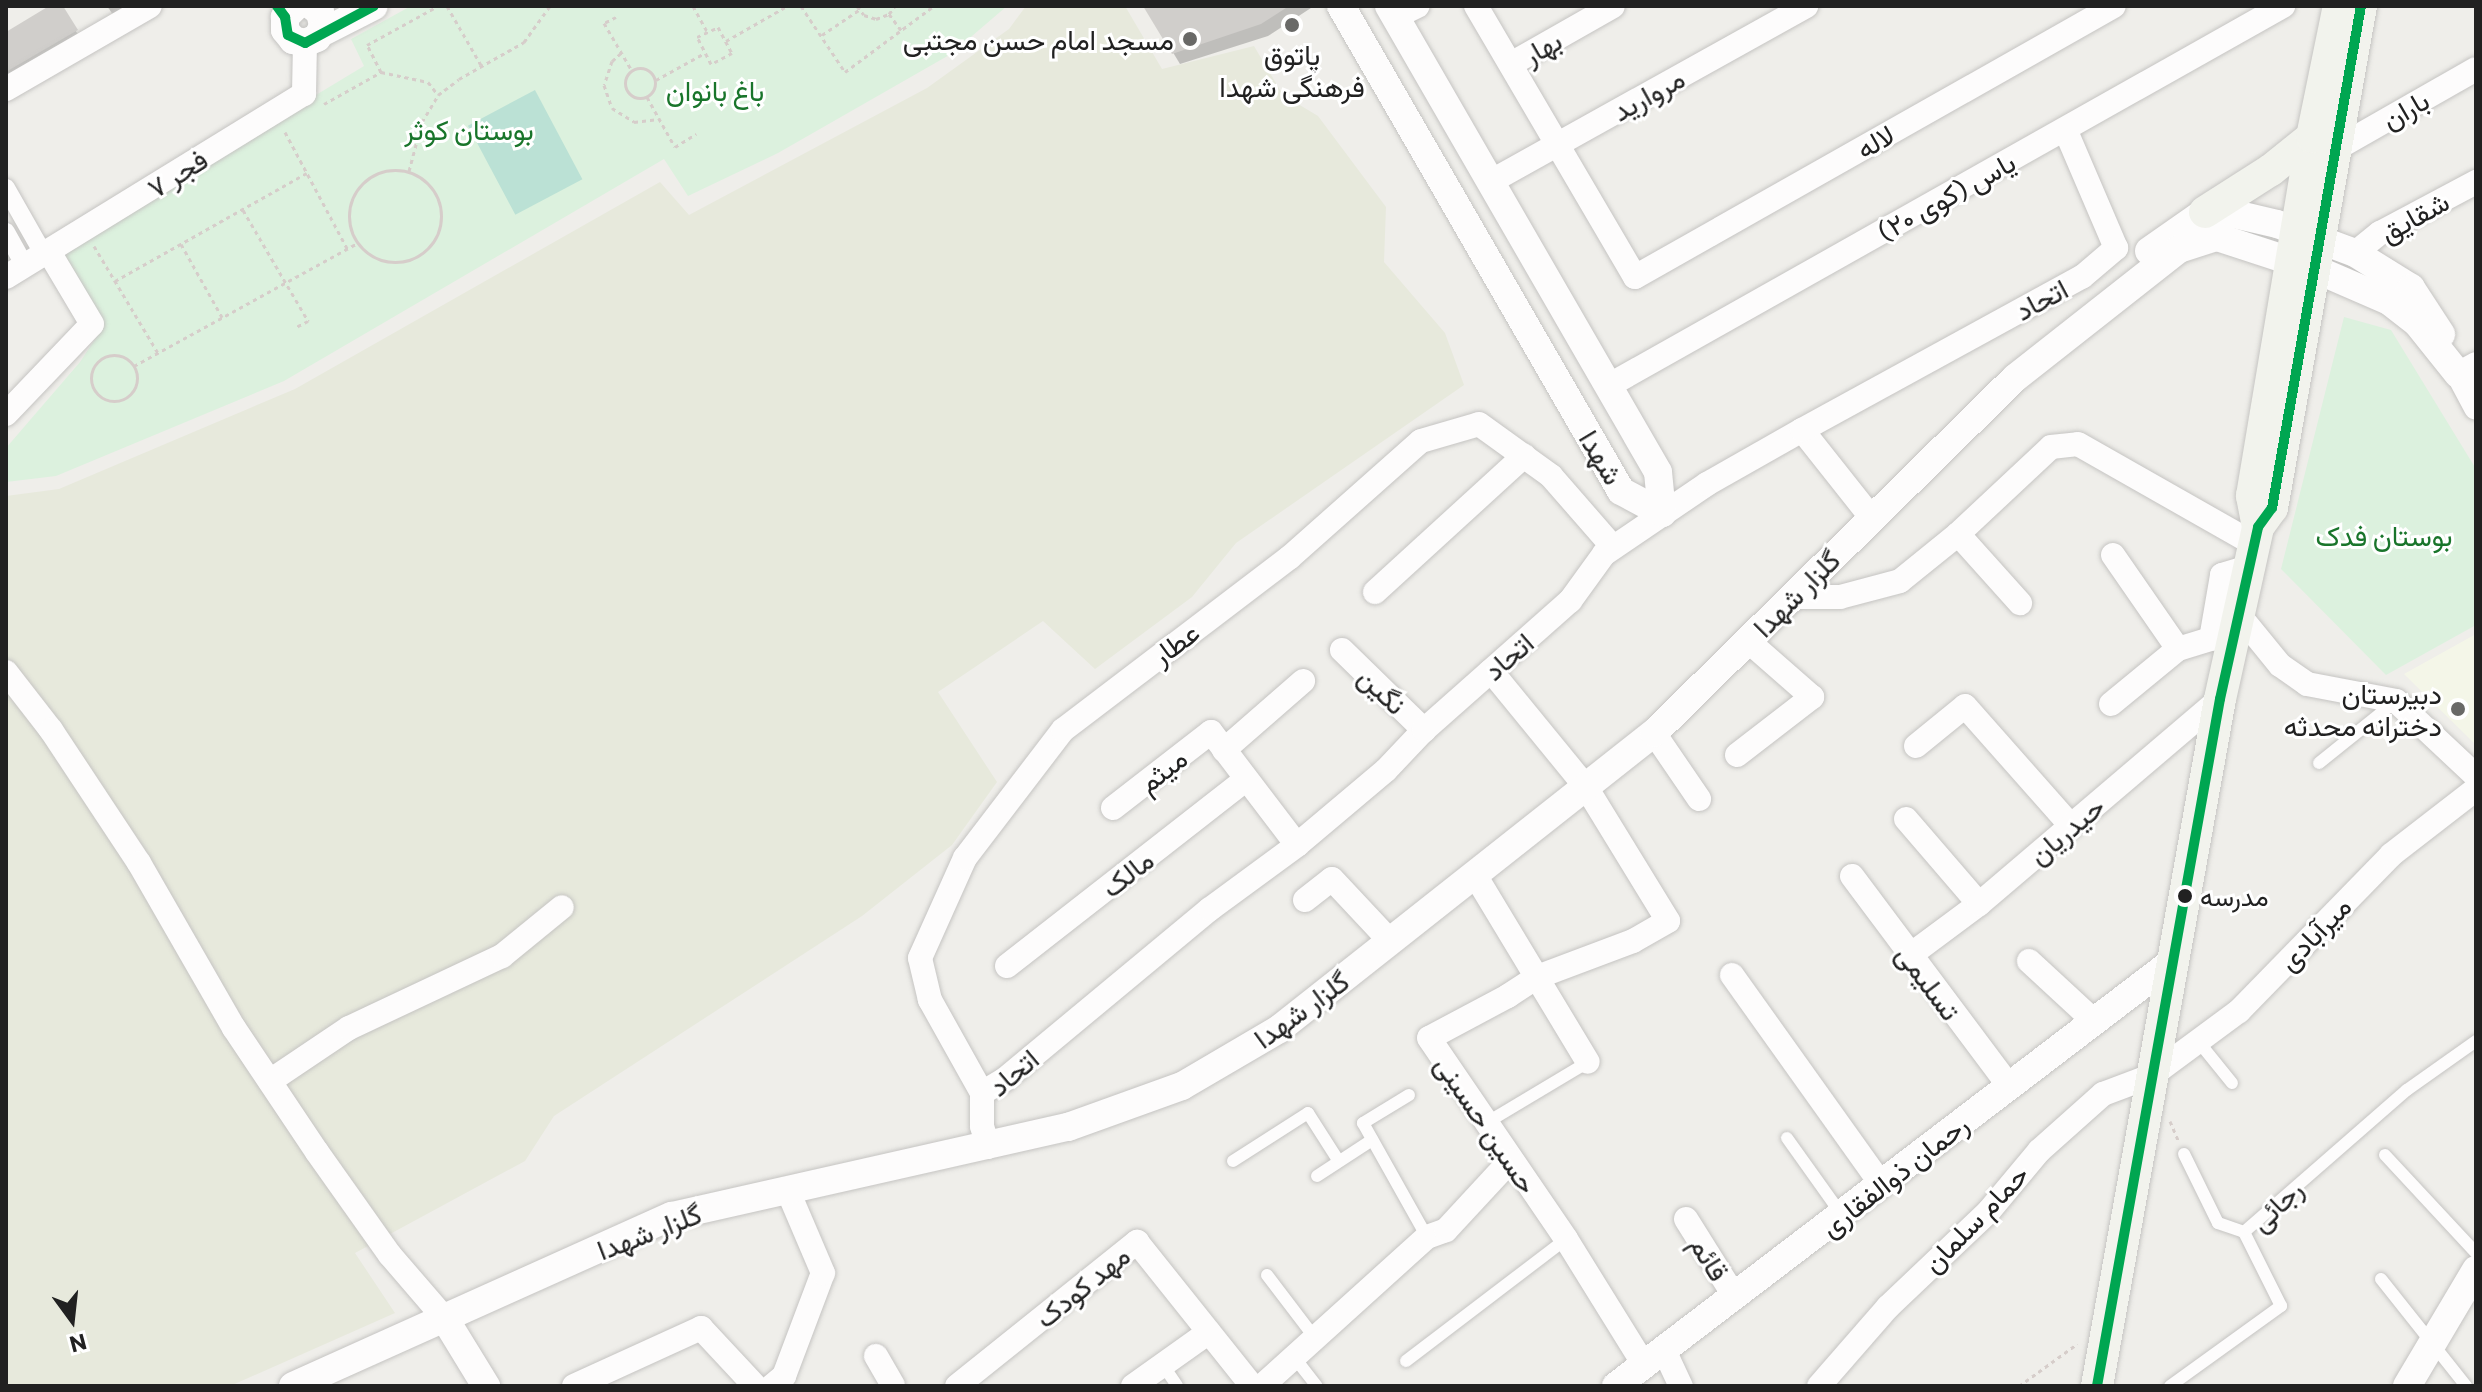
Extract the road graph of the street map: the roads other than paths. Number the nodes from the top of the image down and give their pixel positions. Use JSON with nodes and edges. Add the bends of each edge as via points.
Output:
{"nodes":[{"id":1,"x":150,"y":6,"type":"edge"},
{"id":2,"x":312,"y":6,"type":"edge"},
{"id":3,"x":374,"y":6,"type":"edge"},
{"id":4,"x":1341,"y":6,"type":"edge"},
{"id":5,"x":1476,"y":6,"type":"edge"},
{"id":6,"x":1613,"y":6,"type":"edge"},
{"id":7,"x":1806,"y":6,"type":"edge"},
{"id":8,"x":2114,"y":6,"type":"edge"},
{"id":9,"x":2283,"y":6,"type":"edge"},
{"id":10,"x":2339,"y":6,"type":"edge"},
{"id":11,"x":2361,"y":6,"type":"edge"},
{"id":12,"x":286,"y":10,"type":"edge"},
{"id":13,"x":1401,"y":10,"type":"edge"},
{"id":14,"x":313,"y":38,"type":"junction"},
{"id":15,"x":1511,"y":64,"type":"junction"},
{"id":16,"x":2476,"y":69,"type":"edge"},
{"id":17,"x":6,"y":89,"type":"edge"},
{"id":18,"x":2065,"y":129,"type":"junction"},
{"id":19,"x":2323,"y":143,"type":"junction"},
{"id":20,"x":1559,"y":144,"type":"junction"},
{"id":21,"x":1490,"y":182,"type":"junction"},
{"id":22,"x":2476,"y":182,"type":"edge"},
{"id":23,"x":6,"y":188,"type":"edge"},
{"id":24,"x":2205,"y":212,"type":"junction"},
{"id":25,"x":6,"y":232,"type":"edge"},
{"id":26,"x":2307,"y":250,"type":"junction"},
{"id":27,"x":2355,"y":253,"type":"junction"},
{"id":28,"x":31,"y":263,"type":"edge"},
{"id":29,"x":2115,"y":296,"type":"junction"},
{"id":30,"x":2467,"y":369,"type":"edge"},
{"id":31,"x":1608,"y":386,"type":"junction"},
{"id":32,"x":2476,"y":408,"type":"edge"},
{"id":33,"x":6,"y":414,"type":"edge"},
{"id":34,"x":1802,"y":430,"type":"junction"},
{"id":35,"x":1524,"y":456,"type":"junction"},
{"id":36,"x":1662,"y":513,"type":"junction"},
{"id":37,"x":1871,"y":517,"type":"junction"},
{"id":38,"x":1958,"y":534,"type":"junction"},
{"id":39,"x":2253,"y":546,"type":"junction"},
{"id":40,"x":1613,"y":547,"type":"junction"},
{"id":41,"x":2113,"y":555,"type":"dead end"},
{"id":42,"x":1375,"y":592,"type":"dead end"},
{"id":43,"x":1791,"y":597,"type":"junction"},
{"id":44,"x":2020,"y":603,"type":"dead end"},
{"id":45,"x":2240,"y":616,"type":"junction"},
{"id":46,"x":1748,"y":641,"type":"junction"},
{"id":47,"x":2178,"y":649,"type":"junction"},
{"id":48,"x":1342,"y":650,"type":"dead end"},
{"id":49,"x":1491,"y":671,"type":"junction"},
{"id":50,"x":6,"y":672,"type":"edge"},
{"id":51,"x":1303,"y":681,"type":"dead end"},
{"id":52,"x":2220,"y":699,"type":"junction"},
{"id":53,"x":2396,"y":701,"type":"junction"},
{"id":54,"x":2111,"y":704,"type":"dead end"},
{"id":55,"x":1424,"y":730,"type":"junction"},
{"id":56,"x":1654,"y":733,"type":"junction"},
{"id":57,"x":1218,"y":741,"type":"junction"},
{"id":58,"x":1916,"y":746,"type":"dead end"},
{"id":59,"x":1737,"y":755,"type":"dead end"},
{"id":60,"x":2319,"y":763,"type":"dead end"},
{"id":61,"x":2476,"y":776,"type":"edge"},
{"id":62,"x":1246,"y":779,"type":"junction"},
{"id":63,"x":1586,"y":787,"type":"junction"},
{"id":64,"x":2476,"y":789,"type":"edge"},
{"id":65,"x":1699,"y":799,"type":"dead end"},
{"id":66,"x":1113,"y":808,"type":"dead end"},
{"id":67,"x":1906,"y":819,"type":"dead end"},
{"id":68,"x":2071,"y":826,"type":"junction"},
{"id":69,"x":1297,"y":845,"type":"junction"},
{"id":70,"x":1475,"y":875,"type":"junction"},
{"id":71,"x":1852,"y":876,"type":"dead end"},
{"id":72,"x":1305,"y":900,"type":"dead end"},
{"id":73,"x":1979,"y":904,"type":"junction"},
{"id":74,"x":562,"y":907,"type":"dead end"},
{"id":75,"x":1391,"y":942,"type":"junction"},
{"id":76,"x":1909,"y":956,"type":"junction"},
{"id":77,"x":2029,"y":961,"type":"dead end"},
{"id":78,"x":2172,"y":962,"type":"junction"},
{"id":79,"x":1007,"y":966,"type":"dead end"},
{"id":80,"x":1732,"y":975,"type":"dead end"},
{"id":81,"x":1537,"y":977,"type":"junction"},
{"id":82,"x":2094,"y":1021,"type":"junction"},
{"id":83,"x":2198,"y":1041,"type":"junction"},
{"id":84,"x":2476,"y":1041,"type":"edge"},
{"id":85,"x":1588,"y":1062,"type":"joint"},
{"id":86,"x":2151,"y":1076,"type":"junction"},
{"id":87,"x":270,"y":1081,"type":"junction"},
{"id":88,"x":2232,"y":1083,"type":"dead end"},
{"id":89,"x":2009,"y":1086,"type":"junction"},
{"id":90,"x":982,"y":1093,"type":"junction"},
{"id":91,"x":1409,"y":1095,"type":"dead end"},
{"id":92,"x":1486,"y":1123,"type":"junction"},
{"id":93,"x":1787,"y":1138,"type":"dead end"},
{"id":94,"x":1372,"y":1140,"type":"junction"},
{"id":95,"x":988,"y":1147,"type":"junction"},
{"id":96,"x":2184,"y":1154,"type":"dead end"},
{"id":97,"x":2385,"y":1155,"type":"dead end"},
{"id":98,"x":1338,"y":1160,"type":"junction"},
{"id":99,"x":1233,"y":1161,"type":"dead end"},
{"id":100,"x":1510,"y":1161,"type":"junction"},
{"id":101,"x":1317,"y":1176,"type":"dead end"},
{"id":102,"x":1881,"y":1184,"type":"junction"},
{"id":103,"x":788,"y":1191,"type":"junction"},
{"id":104,"x":1842,"y":1215,"type":"junction"},
{"id":105,"x":1686,"y":1219,"type":"dead end"},
{"id":106,"x":2244,"y":1232,"type":"junction"},
{"id":107,"x":1427,"y":1237,"type":"junction"},
{"id":108,"x":1566,"y":1239,"type":"junction"},
{"id":109,"x":2476,"y":1253,"type":"edge"},
{"id":110,"x":2476,"y":1270,"type":"edge"},
{"id":111,"x":1267,"y":1275,"type":"dead end"},
{"id":112,"x":2381,"y":1279,"type":"dead end"},
{"id":113,"x":1735,"y":1297,"type":"junction"},
{"id":114,"x":445,"y":1319,"type":"junction"},
{"id":115,"x":1209,"y":1332,"type":"junction"},
{"id":116,"x":1315,"y":1338,"type":"junction"},
{"id":117,"x":2434,"y":1342,"type":"junction"},
{"id":118,"x":876,"y":1356,"type":"dead end"},
{"id":119,"x":1294,"y":1357,"type":"junction"},
{"id":120,"x":1654,"y":1358,"type":"junction"},
{"id":121,"x":1406,"y":1361,"type":"dead end"},
{"id":122,"x":1163,"y":1365,"type":"junction"},
{"id":123,"x":605,"y":1380,"type":"edge"},
{"id":124,"x":1825,"y":1383,"type":"edge"},
{"id":125,"x":293,"y":1386,"type":"edge"},
{"id":126,"x":486,"y":1386,"type":"edge"},
{"id":127,"x":574,"y":1386,"type":"edge"},
{"id":128,"x":755,"y":1386,"type":"edge"},
{"id":129,"x":772,"y":1386,"type":"edge"},
{"id":130,"x":893,"y":1386,"type":"edge"},
{"id":131,"x":957,"y":1386,"type":"edge"},
{"id":132,"x":1133,"y":1386,"type":"edge"},
{"id":133,"x":1177,"y":1386,"type":"edge"},
{"id":134,"x":1252,"y":1386,"type":"edge"},
{"id":135,"x":1262,"y":1386,"type":"edge"},
{"id":136,"x":1317,"y":1386,"type":"edge"},
{"id":137,"x":1616,"y":1386,"type":"edge"},
{"id":138,"x":1681,"y":1386,"type":"edge"},
{"id":139,"x":2097,"y":1386,"type":"edge"},
{"id":140,"x":2170,"y":1386,"type":"edge"},
{"id":141,"x":2407,"y":1386,"type":"edge"},
{"id":142,"x":2466,"y":1386,"type":"edge"}],
"edges":[{"from":1,"to":17,"type":"street"},
{"from":2,"to":14,"type":"street","via":[[323,19]]},
{"from":3,"to":14,"type":"street"},
{"from":4,"to":36,"type":"street","name":"شهدا","via":[[1621,491]]},
{"from":5,"to":15,"type":"street"},
{"from":6,"to":15,"type":"street","name":"بهار"},
{"from":7,"to":20,"type":"street","name":"مروارید"},
{"from":8,"to":20,"type":"street","name":"لاله","via":[[1635,277]]},
{"from":9,"to":18,"type":"street","name":"یاس (کوی ۲۰)"},
{"from":10,"to":19,"type":"main road"},
{"from":11,"to":19,"type":"main road"},
{"from":12,"to":14,"type":"street","via":[[288,35]]},
{"from":13,"to":21,"type":"street","name":"شهدا"},
{"from":14,"to":28,"type":"street","name":"فجر ۷","via":[[304,94]]},
{"from":15,"to":20,"type":"street"},
{"from":16,"to":19,"type":"street","name":"باران"},
{"from":18,"to":31,"type":"street","name":"یاس (کوی ۲۰)"},
{"from":18,"to":34,"type":"street","name":"اتحاد","via":[[2116,248],[2082,277]]},
{"from":19,"to":24,"type":"main road"},
{"from":19,"to":26,"type":"main road"},
{"from":20,"to":21,"type":"street","name":"مروارید"},
{"from":21,"to":31,"type":"street","name":"شهدا"},
{"from":22,"to":27,"type":"street","name":"شقایق","via":[[2380,233]]},
{"from":23,"to":28,"type":"street"},
{"from":24,"to":26,"type":"street","via":[[2230,213]]},
{"from":24,"to":29,"type":"street","via":[[2148,252]]},
{"from":25,"to":28,"type":"street"},
{"from":26,"to":27,"type":"street"},
{"from":26,"to":29,"type":"street","via":[[2217,237],[2179,249]]},
{"from":26,"to":30,"type":"street","via":[[2389,301]]},
{"from":26,"to":39,"type":"main road","via":[[2252,496]]},
{"from":27,"to":30,"type":"street","via":[[2411,288]]},
{"from":28,"to":33,"type":"street","via":[[92,324]]},
{"from":29,"to":37,"type":"street","name":"گلزار شهدا","via":[[2015,378]]},
{"from":30,"to":32,"type":"street"},
{"from":31,"to":36,"type":"street","name":"شهدا","via":[[1658,472]]},
{"from":34,"to":36,"type":"street","name":"اتحاد"},
{"from":34,"to":37,"type":"street"},
{"from":35,"to":40,"type":"street","name":"عطار","via":[[1551,476]]},
{"from":35,"to":42,"type":"street"},
{"from":35,"to":90,"type":"street","name":"عطار","via":[[1479,424],[1421,441],[1289,558],[1063,730],[965,858],[920,958],[930,1000]]},
{"from":36,"to":40,"type":"street","name":"اتحاد"},
{"from":37,"to":43,"type":"street","name":"گلزار شهدا"},
{"from":38,"to":39,"type":"street","via":[[2051,447],[2078,444]]},
{"from":38,"to":43,"type":"street","via":[[1900,581],[1840,597]]},
{"from":38,"to":44,"type":"street"},
{"from":39,"to":45,"type":"main road"},
{"from":39,"to":47,"type":"street","via":[[2222,575],[2211,639]]},
{"from":40,"to":49,"type":"street","name":"اتحاد","via":[[1570,601]]},
{"from":41,"to":47,"type":"street"},
{"from":43,"to":46,"type":"street","name":"گلزار شهدا"},
{"from":45,"to":52,"type":"main road"},
{"from":45,"to":53,"type":"street","via":[[2280,665],[2307,684]]},
{"from":46,"to":56,"type":"street","name":"گلزار شهدا"},
{"from":46,"to":59,"type":"street","via":[[1812,697]]},
{"from":47,"to":54,"type":"street"},
{"from":48,"to":55,"type":"street","name":"نگین"},
{"from":49,"to":55,"type":"street","name":"اتحاد"},
{"from":49,"to":63,"type":"street"},
{"from":50,"to":87,"type":"street","via":[[139,863]]},
{"from":51,"to":57,"type":"street"},
{"from":52,"to":68,"type":"street","name":"حیدریان"},
{"from":52,"to":78,"type":"main road"},
{"from":53,"to":60,"type":"lane"},
{"from":53,"to":61,"type":"street"},
{"from":55,"to":69,"type":"street","name":"اتحاد","via":[[1386,770]]},
{"from":56,"to":63,"type":"street","name":"گلزار شهدا"},
{"from":56,"to":65,"type":"street"},
{"from":57,"to":62,"type":"street"},
{"from":57,"to":66,"type":"street","name":"میثم"},
{"from":58,"to":68,"type":"street","via":[[1965,706]]},
{"from":62,"to":69,"type":"street"},
{"from":62,"to":79,"type":"street","name":"مالک"},
{"from":63,"to":70,"type":"street","name":"گلزار شهدا"},
{"from":63,"to":81,"type":"street","name":"حسین حسینی","via":[[1668,921],[1633,941]]},
{"from":64,"to":83,"type":"street","name":"میرآبادی","via":[[2391,855],[2239,1011]]},
{"from":67,"to":73,"type":"street"},
{"from":68,"to":73,"type":"street","name":"حیدریان"},
{"from":69,"to":90,"type":"street","name":"اتحاد"},
{"from":70,"to":75,"type":"street","name":"گلزار شهدا"},
{"from":70,"to":81,"type":"street"},
{"from":71,"to":76,"type":"street","name":"تسلیمی"},
{"from":72,"to":75,"type":"street","via":[[1332,879]]},
{"from":73,"to":76,"type":"street","name":"حیدریان"},
{"from":74,"to":87,"type":"street","via":[[502,956],[349,1028]]},
{"from":75,"to":95,"type":"street","name":"گلزار شهدا","via":[[1279,1029],[1182,1086],[1068,1127]]},
{"from":76,"to":89,"type":"street","name":"تسلیمی"},
{"from":77,"to":82,"type":"street"},
{"from":78,"to":82,"type":"street","name":"رحمان ذوالفقاری"},
{"from":78,"to":86,"type":"main road"},
{"from":80,"to":102,"type":"street"},
{"from":81,"to":85,"type":"street"},
{"from":81,"to":92,"type":"street","name":"حسین حسینی","via":[[1429,1038]]},
{"from":82,"to":89,"type":"street","name":"رحمان ذوالفقاری"},
{"from":83,"to":86,"type":"street","name":"میرآبادی"},
{"from":83,"to":88,"type":"lane"},
{"from":84,"to":106,"type":"lane","name":"رجائی","via":[[2407,1090]]},
{"from":85,"to":92,"type":"lane"},
{"from":86,"to":124,"type":"street","name":"حمام سلمان","via":[[2103,1094],[2039,1151],[1989,1211],[1888,1307]]},
{"from":86,"to":139,"type":"main road"},
{"from":87,"to":114,"type":"street","via":[[390,1255]]},
{"from":89,"to":102,"type":"street","name":"رحمان ذوالفقاری"},
{"from":90,"to":95,"type":"street","name":"اتحاد"},
{"from":91,"to":94,"type":"lane","via":[[1363,1123]]},
{"from":92,"to":100,"type":"street","name":"حسین حسینی"},
{"from":93,"to":104,"type":"lane"},
{"from":94,"to":98,"type":"lane"},
{"from":94,"to":107,"type":"lane"},
{"from":95,"to":103,"type":"street","name":"گلزار شهدا"},
{"from":96,"to":106,"type":"lane","via":[[2218,1223]]},
{"from":97,"to":109,"type":"lane"},
{"from":98,"to":99,"type":"lane","via":[[1308,1113]]},
{"from":98,"to":101,"type":"lane"},
{"from":100,"to":107,"type":"street","via":[[1446,1230]]},
{"from":100,"to":108,"type":"street","name":"حسین حسینی"},
{"from":102,"to":104,"type":"street","name":"رحمان ذوالفقاری"},
{"from":103,"to":114,"type":"street","name":"گلزار شهدا","via":[[672,1216]]},
{"from":103,"to":129,"type":"street","via":[[823,1273],[784,1376]]},
{"from":104,"to":113,"type":"street","name":"رحمان ذوالفقاری"},
{"from":105,"to":113,"type":"street","name":"قائم"},
{"from":106,"to":140,"type":"lane","name":"رجائی","via":[[2281,1306]]},
{"from":107,"to":116,"type":"street"},
{"from":108,"to":120,"type":"street","name":"حسین حسینی"},
{"from":108,"to":121,"type":"lane"},
{"from":110,"to":117,"type":"street"},
{"from":111,"to":116,"type":"lane"},
{"from":112,"to":117,"type":"lane"},
{"from":113,"to":120,"type":"street","name":"رحمان ذوالفقاری"},
{"from":114,"to":125,"type":"street","name":"گلزار شهدا"},
{"from":114,"to":126,"type":"street"},
{"from":115,"to":122,"type":"street"},
{"from":115,"to":131,"type":"street","name":"مهد کودک","via":[[1137,1242]]},
{"from":115,"to":134,"type":"street","name":"مهد کودک"},
{"from":116,"to":119,"type":"street"},
{"from":117,"to":141,"type":"street"},
{"from":117,"to":142,"type":"lane"},
{"from":118,"to":130,"type":"street"},
{"from":119,"to":135,"type":"street"},
{"from":119,"to":136,"type":"lane"},
{"from":120,"to":137,"type":"street","name":"رحمان ذوالفقاری"},
{"from":120,"to":138,"type":"street","name":"حسین حسینی"},
{"from":122,"to":132,"type":"street"},
{"from":122,"to":133,"type":"lane"},
{"from":123,"to":127,"type":"street"},
{"from":123,"to":128,"type":"street","via":[[701,1328]]}]}
